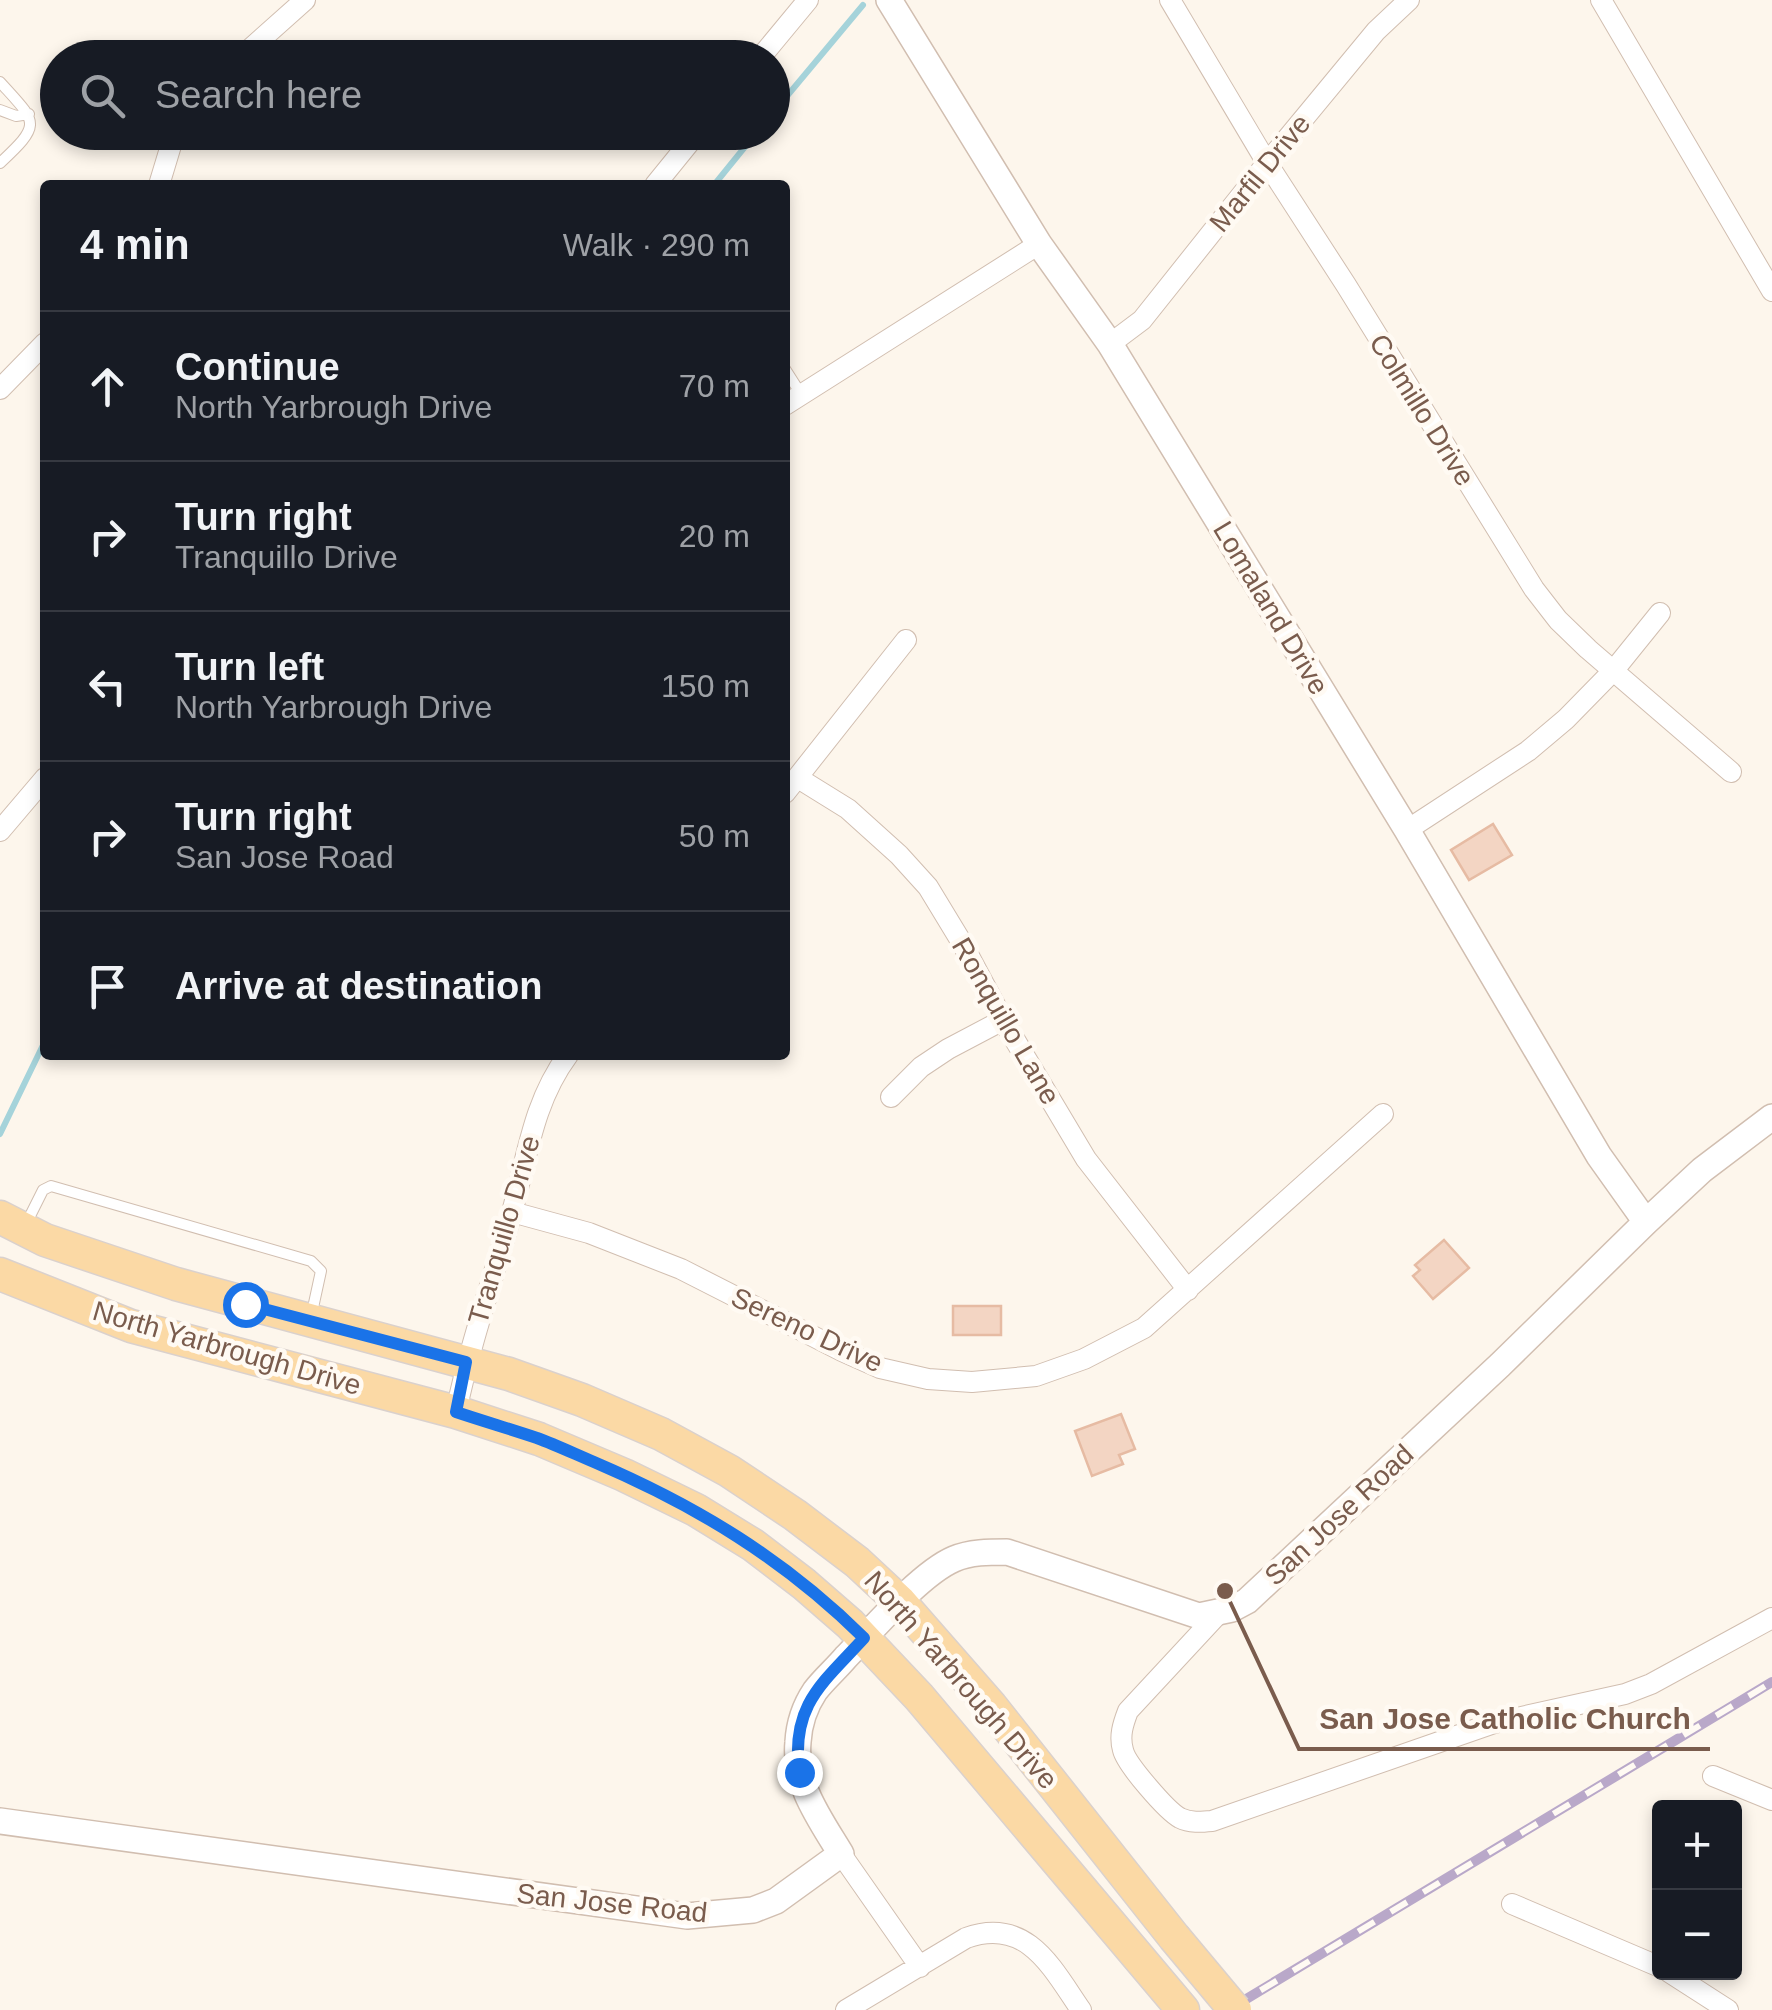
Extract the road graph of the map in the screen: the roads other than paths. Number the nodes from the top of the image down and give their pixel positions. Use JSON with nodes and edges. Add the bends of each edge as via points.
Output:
{"nodes":[{"id":1,"x":305,"y":0,"type":"edge"},
{"id":2,"x":808,"y":0,"type":"edge"},
{"id":3,"x":889,"y":0,"type":"edge"},
{"id":4,"x":1170,"y":0,"type":"edge"},
{"id":5,"x":1409,"y":0,"type":"edge"},
{"id":6,"x":1600,"y":0,"type":"edge"},
{"id":7,"x":260,"y":40,"type":"edge"},
{"id":8,"x":775,"y":40,"type":"edge"},
{"id":9,"x":0,"y":82,"type":"edge"},
{"id":10,"x":0,"y":110,"type":"edge"},
{"id":11,"x":29,"y":114,"type":"junction"},
{"id":12,"x":169,"y":150,"type":"edge"},
{"id":13,"x":683,"y":150,"type":"edge"},
{"id":14,"x":1267,"y":162,"type":"junction"},
{"id":15,"x":0,"y":163,"type":"edge"},
{"id":16,"x":160,"y":180,"type":"edge"},
{"id":17,"x":659,"y":180,"type":"edge"},
{"id":18,"x":1039,"y":244,"type":"junction"},
{"id":19,"x":1772,"y":291,"type":"edge"},
{"id":20,"x":1110,"y":344,"type":"junction"},
{"id":21,"x":40,"y":349,"type":"edge"},
{"id":22,"x":0,"y":389,"type":"edge"},
{"id":23,"x":793,"y":400,"type":"edge"},
{"id":24,"x":1660,"y":613,"type":"dead end"},
{"id":25,"x":906,"y":640,"type":"dead end"},
{"id":26,"x":1614,"y":670,"type":"junction"},
{"id":27,"x":1731,"y":772,"type":"dead end"},
{"id":28,"x":40,"y":784,"type":"edge"},
{"id":29,"x":792,"y":785,"type":"edge"},
{"id":30,"x":1406,"y":830,"type":"junction"},
{"id":31,"x":0,"y":831,"type":"edge"},
{"id":32,"x":1003,"y":1020,"type":"junction"},
{"id":33,"x":565,"y":1060,"type":"edge"},
{"id":34,"x":891,"y":1098,"type":"dead end"},
{"id":35,"x":1382,"y":1114,"type":"dead end"},
{"id":36,"x":1772,"y":1117,"type":"edge"},
{"id":37,"x":512,"y":1212,"type":"junction"},
{"id":38,"x":1646,"y":1222,"type":"junction"},
{"id":39,"x":12,"y":1223,"type":"edge"},
{"id":40,"x":0,"y":1274,"type":"edge"},
{"id":41,"x":1188,"y":1290,"type":"junction"},
{"id":42,"x":311,"y":1320,"type":"junction"},
{"id":43,"x":466,"y":1362,"type":"junction"},
{"id":44,"x":456,"y":1412,"type":"junction"},
{"id":45,"x":900,"y":1602,"type":"junction"},
{"id":46,"x":1219,"y":1613,"type":"junction"},
{"id":47,"x":1772,"y":1618,"type":"edge"},
{"id":48,"x":864,"y":1638,"type":"junction"},
{"id":49,"x":1712,"y":1776,"type":"dead end"},
{"id":50,"x":1772,"y":1800,"type":"edge"},
{"id":51,"x":0,"y":1822,"type":"edge"},
{"id":52,"x":841,"y":1854,"type":"junction"},
{"id":53,"x":1512,"y":1904,"type":"dead end"},
{"id":54,"x":1652,"y":1963,"type":"edge"},
{"id":55,"x":920,"y":1966,"type":"junction"},
{"id":56,"x":1681,"y":1980,"type":"edge"},
{"id":57,"x":846,"y":2010,"type":"edge"},
{"id":58,"x":1081,"y":2010,"type":"edge"},
{"id":59,"x":1183,"y":2010,"type":"edge"},
{"id":60,"x":1235,"y":2010,"type":"edge"},
{"id":61,"x":1728,"y":2010,"type":"edge"}],
"edges":[{"from":1,"to":7,"type":"street"},
{"from":2,"to":8,"type":"street"},
{"from":3,"to":18,"type":"street","name":"Lomaland Drive"},
{"from":4,"to":14,"type":"street","name":"Colmillo Drive"},
{"from":5,"to":14,"type":"street","name":"Marfil Drive"},
{"from":6,"to":19,"type":"street"},
{"from":9,"to":11,"type":"lane"},
{"from":10,"to":11,"type":"lane"},
{"from":11,"to":15,"type":"lane","via":[[30,134]]},
{"from":12,"to":16,"type":"street"},
{"from":13,"to":17,"type":"street"},
{"from":14,"to":20,"type":"street","name":"Marfil Drive","via":[[1142,320]]},
{"from":14,"to":26,"type":"street","name":"Colmillo Drive","via":[[1534,589]]},
{"from":18,"to":20,"type":"street","name":"Lomaland Drive"},
{"from":18,"to":23,"type":"street"},
{"from":20,"to":30,"type":"street","name":"Lomaland Drive"},
{"from":21,"to":22,"type":"street"},
{"from":24,"to":26,"type":"street"},
{"from":25,"to":29,"type":"street"},
{"from":26,"to":27,"type":"street","name":"Colmillo Drive"},
{"from":26,"to":30,"type":"street","via":[[1528,751]]},
{"from":28,"to":31,"type":"street"},
{"from":29,"to":32,"type":"street","name":"Ronquillo Lane","via":[[848,809],[928,886]]},
{"from":30,"to":38,"type":"street","name":"Lomaland Drive","via":[[1599,1156]]},
{"from":32,"to":34,"type":"street","via":[[921,1067]]},
{"from":32,"to":41,"type":"street","name":"Ronquillo Lane","via":[[1086,1159]]},
{"from":33,"to":37,"type":"street","name":"Tranquillo Drive","via":[[543,1096]]},
{"from":35,"to":41,"type":"street","name":"Sereno Drive"},
{"from":36,"to":38,"type":"street","name":"San Jose Road"},
{"from":37,"to":41,"type":"street","name":"Sereno Drive","via":[[682,1270],[842,1352],[928,1379],[1036,1376],[1144,1328]]},
{"from":37,"to":43,"type":"street","name":"Tranquillo Drive"},
{"from":38,"to":46,"type":"street","name":"San Jose Road","via":[[1247,1601]]},
{"from":39,"to":40,"type":"main road"},
{"from":39,"to":42,"type":"main road","name":"North Yarbrough Drive","via":[[176,1284]]},
{"from":39,"to":42,"type":"lane","via":[[52,1186],[310,1261],[321,1271]]},
{"from":40,"to":44,"type":"main road","name":"North Yarbrough Drive","via":[[131,1326]]},
{"from":42,"to":43,"type":"main road","name":"North Yarbrough Drive"},
{"from":43,"to":44,"type":"street","name":"Tranquillo Drive"},
{"from":43,"to":45,"type":"main road","name":"North Yarbrough Drive","via":[[582,1400],[729,1471],[795,1514]]},
{"from":44,"to":48,"type":"main road","name":"North Yarbrough Drive","via":[[540,1439],[696,1510],[753,1545]]},
{"from":45,"to":46,"type":"street","via":[[954,1559],[1007,1552],[1180,1611]]},
{"from":45,"to":48,"type":"street"},
{"from":45,"to":60,"type":"main road","name":"North Yarbrough Drive","bridge":true},
{"from":46,"to":47,"type":"street","via":[[1128,1710],[1121,1730],[1128,1764],[1176,1816],[1198,1822],[1494,1723],[1626,1694]]},
{"from":48,"to":52,"type":"street","via":[[815,1692],[798,1739],[802,1784]]},
{"from":48,"to":59,"type":"main road","name":"North Yarbrough Drive"},
{"from":49,"to":50,"type":"street"},
{"from":51,"to":52,"type":"street","name":"San Jose Road","via":[[687,1916],[776,1902]]},
{"from":52,"to":55,"type":"street"},
{"from":53,"to":54,"type":"street"},
{"from":55,"to":57,"type":"street"},
{"from":55,"to":58,"type":"street","via":[[966,1938],[1001,1932],[1044,1957]]},
{"from":56,"to":61,"type":"street"}]}
